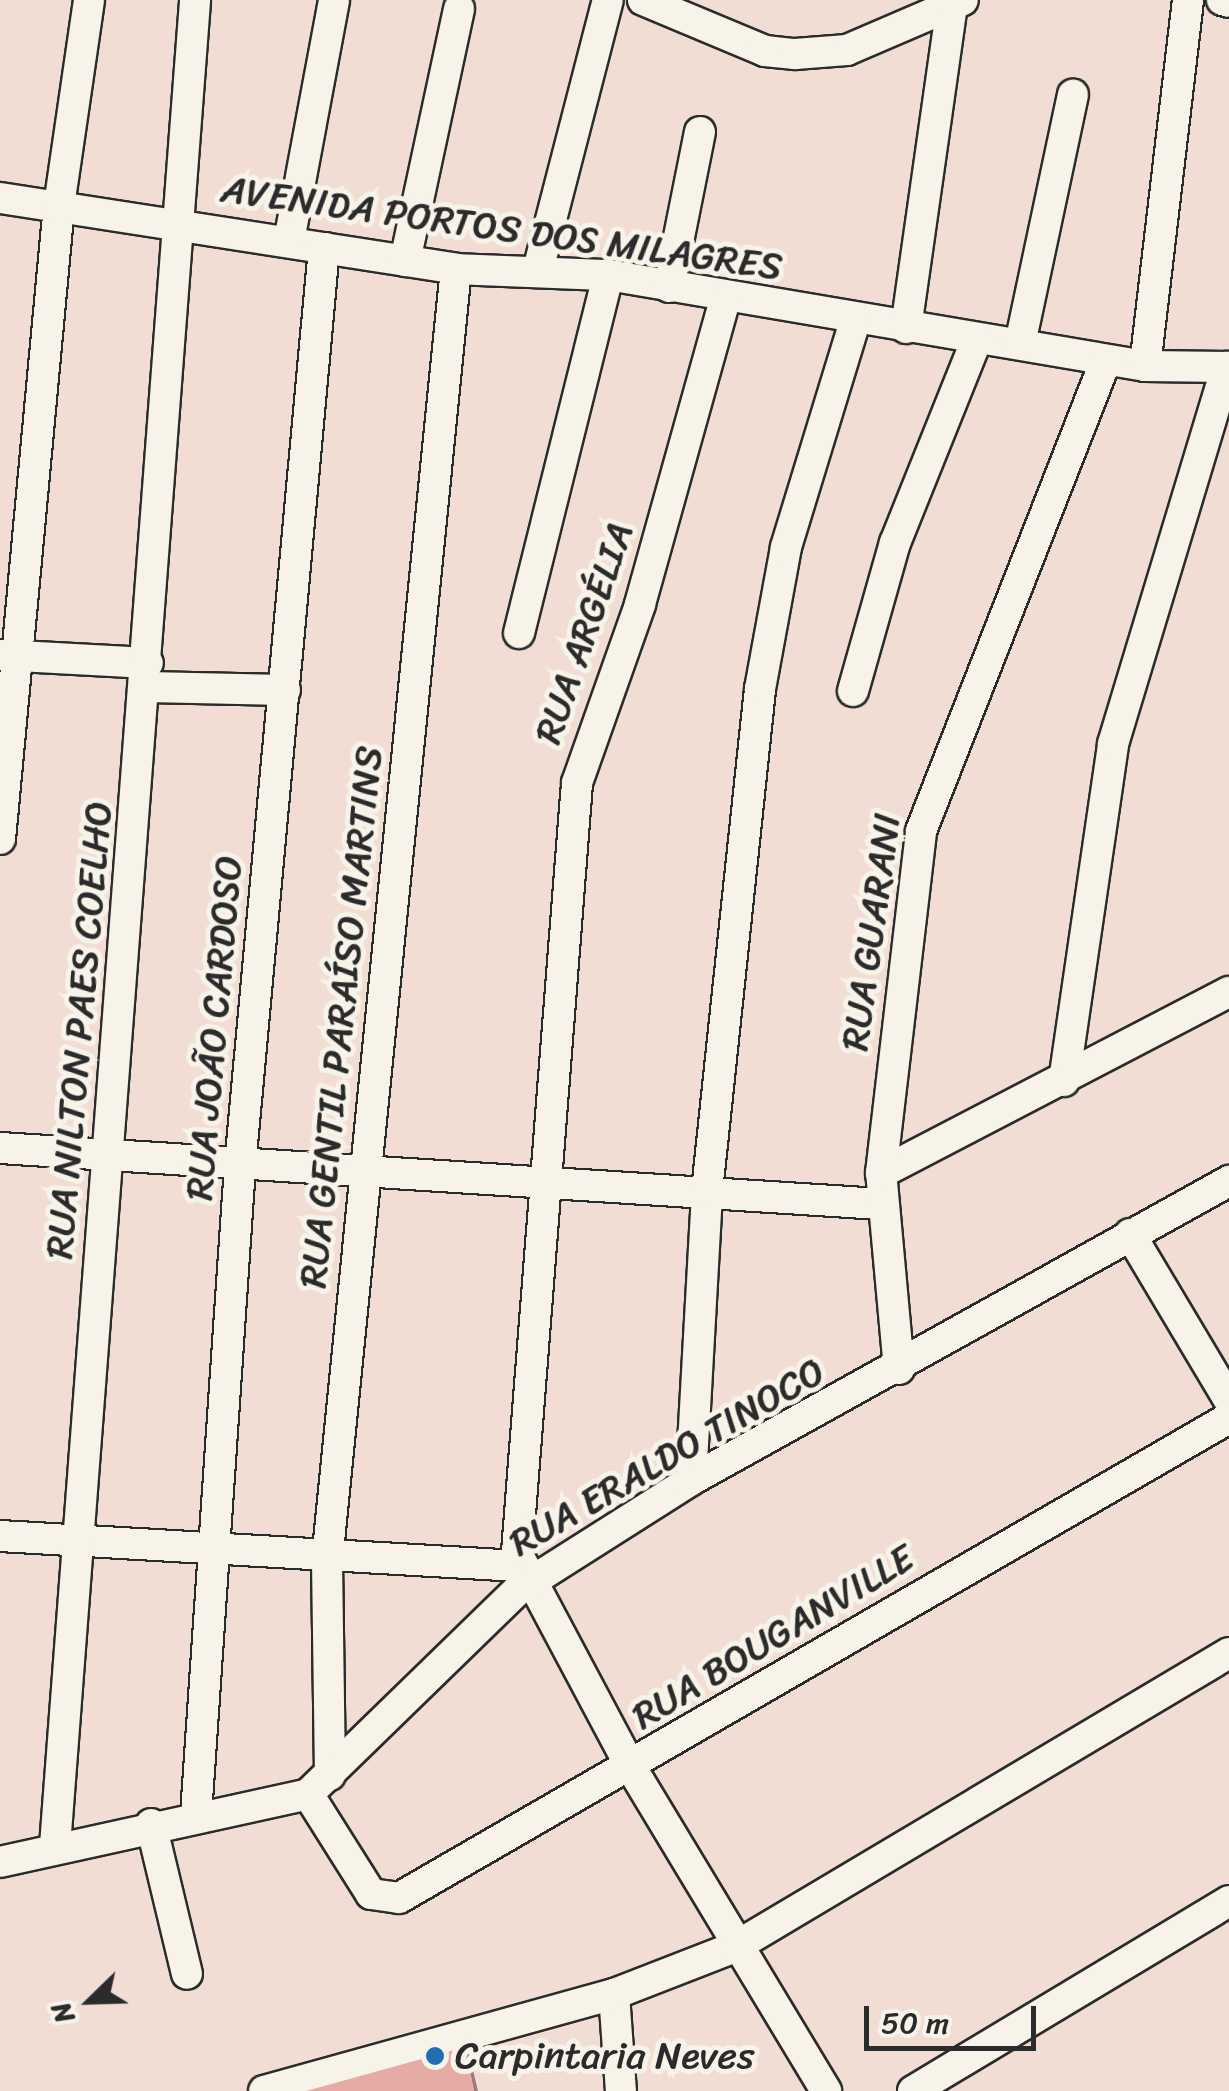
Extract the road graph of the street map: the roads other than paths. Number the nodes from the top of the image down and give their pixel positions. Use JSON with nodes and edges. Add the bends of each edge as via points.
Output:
{"nodes":[{"id":1,"x":89,"y":0,"type":"edge"},
{"id":2,"x":195,"y":0,"type":"edge"},
{"id":3,"x":334,"y":0,"type":"edge"},
{"id":4,"x":608,"y":0,"type":"edge"},
{"id":5,"x":643,"y":0,"type":"edge"},
{"id":6,"x":1188,"y":0,"type":"edge"},
{"id":7,"x":958,"y":3,"type":"edge"},
{"id":8,"x":459,"y":8,"type":"dead end"},
{"id":9,"x":1073,"y":95,"type":"dead end"},
{"id":10,"x":700,"y":132,"type":"dead end"},
{"id":11,"x":0,"y":198,"type":"edge"},
{"id":12,"x":59,"y":206,"type":"junction"},
{"id":13,"x":176,"y":220,"type":"junction"},
{"id":14,"x":289,"y":241,"type":"junction"},
{"id":15,"x":324,"y":248,"type":"junction"},
{"id":16,"x":405,"y":261,"type":"junction"},
{"id":17,"x":456,"y":269,"type":"junction"},
{"id":18,"x":538,"y":270,"type":"junction"},
{"id":19,"x":608,"y":276,"type":"junction"},
{"id":20,"x":669,"y":287,"type":"junction"},
{"id":21,"x":726,"y":296,"type":"junction"},
{"id":22,"x":855,"y":322,"type":"junction"},
{"id":23,"x":906,"y":328,"type":"junction"},
{"id":24,"x":977,"y":339,"type":"junction"},
{"id":25,"x":1020,"y":344,"type":"junction"},
{"id":26,"x":1106,"y":360,"type":"junction"},
{"id":27,"x":1145,"y":366,"type":"junction"},
{"id":28,"x":1228,"y":367,"type":"edge"},
{"id":29,"x":519,"y":633,"type":"dead end"},
{"id":30,"x":8,"y":655,"type":"edge"},
{"id":31,"x":148,"y":675,"type":"junction"},
{"id":32,"x":286,"y":690,"type":"junction"},
{"id":33,"x":854,"y":691,"type":"dead end"},
{"id":34,"x":0,"y":839,"type":"edge"},
{"id":35,"x":1229,"y":992,"type":"edge"},
{"id":36,"x":1064,"y":1081,"type":"junction"},
{"id":37,"x":0,"y":1148,"type":"edge"},
{"id":38,"x":110,"y":1155,"type":"junction"},
{"id":39,"x":240,"y":1166,"type":"junction"},
{"id":40,"x":366,"y":1170,"type":"junction"},
{"id":41,"x":881,"y":1173,"type":"junction"},
{"id":42,"x":1229,"y":1181,"type":"edge"},
{"id":43,"x":542,"y":1182,"type":"junction"},
{"id":44,"x":707,"y":1191,"type":"junction"},
{"id":45,"x":881,"y":1204,"type":"junction"},
{"id":46,"x":1130,"y":1234,"type":"junction"},
{"id":47,"x":898,"y":1369,"type":"junction"},
{"id":48,"x":1229,"y":1400,"type":"edge"},
{"id":49,"x":1229,"y":1418,"type":"edge"},
{"id":50,"x":691,"y":1480,"type":"junction"},
{"id":51,"x":0,"y":1536,"type":"edge"},
{"id":52,"x":74,"y":1542,"type":"junction"},
{"id":53,"x":209,"y":1552,"type":"junction"},
{"id":54,"x":327,"y":1560,"type":"junction"},
{"id":55,"x":523,"y":1575,"type":"junction"},
{"id":56,"x":1229,"y":1653,"type":"edge"},
{"id":57,"x":632,"y":1769,"type":"junction"},
{"id":58,"x":319,"y":1784,"type":"junction"},
{"id":59,"x":196,"y":1815,"type":"junction"},
{"id":60,"x":152,"y":1824,"type":"junction"},
{"id":61,"x":55,"y":1846,"type":"junction"},
{"id":62,"x":0,"y":1862,"type":"edge"},
{"id":63,"x":1229,"y":1901,"type":"edge"},
{"id":64,"x":735,"y":1947,"type":"junction"},
{"id":65,"x":187,"y":1974,"type":"dead end"},
{"id":66,"x":614,"y":1994,"type":"junction"},
{"id":67,"x":320,"y":2083,"type":"edge"},
{"id":68,"x":264,"y":2091,"type":"edge"},
{"id":69,"x":621,"y":2091,"type":"edge"},
{"id":70,"x":826,"y":2091,"type":"edge"},
{"id":71,"x":914,"y":2091,"type":"edge"}],
"edges":[{"from":1,"to":12,"type":"street"},
{"from":2,"to":13,"type":"street","name":"RUA NILTON PAES COELHO"},
{"from":3,"to":14,"type":"street"},
{"from":4,"to":18,"type":"street"},
{"from":5,"to":7,"type":"street","via":[[765,51],[795,54],[847,50]]},
{"from":6,"to":27,"type":"street"},
{"from":7,"to":23,"type":"street"},
{"from":8,"to":16,"type":"street"},
{"from":9,"to":25,"type":"street"},
{"from":10,"to":20,"type":"street"},
{"from":11,"to":12,"type":"street","name":"AVENIDA PORTOS DOS MILAGRES"},
{"from":12,"to":13,"type":"street","name":"AVENIDA PORTOS DOS MILAGRES"},
{"from":12,"to":30,"type":"street"},
{"from":13,"to":14,"type":"street","name":"AVENIDA PORTOS DOS MILAGRES"},
{"from":13,"to":31,"type":"street","name":"RUA NILTON PAES COELHO"},
{"from":14,"to":15,"type":"street","name":"AVENIDA PORTOS DOS MILAGRES"},
{"from":15,"to":16,"type":"street","name":"AVENIDA PORTOS DOS MILAGRES"},
{"from":15,"to":32,"type":"street","name":"RUA JOÃO CARDOSO"},
{"from":16,"to":17,"type":"street","name":"AVENIDA PORTOS DOS MILAGRES"},
{"from":17,"to":18,"type":"street","name":"AVENIDA PORTOS DOS MILAGRES"},
{"from":17,"to":40,"type":"street","name":"RUA GENTIL PARAÍSO MARTINS"},
{"from":18,"to":19,"type":"street","name":"AVENIDA PORTOS DOS MILAGRES"},
{"from":19,"to":20,"type":"street","name":"AVENIDA PORTOS DOS MILAGRES"},
{"from":19,"to":29,"type":"street"},
{"from":20,"to":21,"type":"street","name":"AVENIDA PORTOS DOS MILAGRES"},
{"from":21,"to":22,"type":"street","name":"AVENIDA PORTOS DOS MILAGRES"},
{"from":21,"to":43,"type":"street","name":"RUA ARGÉLIA","via":[[640,605],[586,739]]},
{"from":22,"to":23,"type":"street","name":"AVENIDA PORTOS DOS MILAGRES"},
{"from":22,"to":44,"type":"street","via":[[774,606]]},
{"from":23,"to":24,"type":"street","name":"AVENIDA PORTOS DOS MILAGRES"},
{"from":24,"to":25,"type":"street","name":"AVENIDA PORTOS DOS MILAGRES"},
{"from":24,"to":33,"type":"street","via":[[895,544]]},
{"from":25,"to":26,"type":"street","name":"AVENIDA PORTOS DOS MILAGRES"},
{"from":26,"to":27,"type":"street","name":"AVENIDA PORTOS DOS MILAGRES"},
{"from":26,"to":41,"type":"street","name":"RUA GUARANI","via":[[925,814]]},
{"from":27,"to":28,"type":"street","name":"AVENIDA PORTOS DOS MILAGRES"},
{"from":28,"to":36,"type":"street","via":[[1113,744]]},
{"from":30,"to":31,"type":"street"},
{"from":30,"to":34,"type":"street"},
{"from":31,"to":32,"type":"street"},
{"from":31,"to":38,"type":"street","name":"RUA NILTON PAES COELHO"},
{"from":32,"to":39,"type":"street","name":"RUA JOÃO CARDOSO"},
{"from":35,"to":36,"type":"street"},
{"from":36,"to":41,"type":"street"},
{"from":37,"to":38,"type":"street"},
{"from":38,"to":39,"type":"street"},
{"from":38,"to":52,"type":"street","name":"RUA NILTON PAES COELHO"},
{"from":39,"to":40,"type":"street"},
{"from":39,"to":53,"type":"street","name":"RUA JOÃO CARDOSO"},
{"from":40,"to":43,"type":"street"},
{"from":40,"to":54,"type":"street","name":"RUA GENTIL PARAÍSO MARTINS"},
{"from":41,"to":45,"type":"street","name":"RUA GUARANI"},
{"from":42,"to":46,"type":"street","name":"RUA ERALDO TINOCO"},
{"from":43,"to":44,"type":"street"},
{"from":43,"to":55,"type":"street","name":"RUA ARGÉLIA"},
{"from":44,"to":45,"type":"street"},
{"from":44,"to":50,"type":"street"},
{"from":45,"to":47,"type":"street","name":"RUA GUARANI"},
{"from":46,"to":47,"type":"street","name":"RUA ERALDO TINOCO"},
{"from":46,"to":48,"type":"street"},
{"from":47,"to":50,"type":"street","name":"RUA ERALDO TINOCO"},
{"from":49,"to":57,"type":"street","name":"RUA BOUGANVILLE"},
{"from":50,"to":55,"type":"street","name":"RUA ERALDO TINOCO"},
{"from":51,"to":52,"type":"street"},
{"from":52,"to":53,"type":"street"},
{"from":52,"to":61,"type":"street","name":"RUA NILTON PAES COELHO"},
{"from":53,"to":54,"type":"street"},
{"from":53,"to":59,"type":"street","name":"RUA JOÃO CARDOSO"},
{"from":54,"to":55,"type":"street"},
{"from":54,"to":58,"type":"street","name":"RUA GENTIL PARAÍSO MARTINS"},
{"from":55,"to":57,"type":"street"},
{"from":55,"to":58,"type":"street","name":"RUA ERALDO TINOCO"},
{"from":56,"to":64,"type":"street"},
{"from":57,"to":58,"type":"street","name":"RUA BOUGANVILLE","via":[[399,1898],[375,1896],[360,1878]]},
{"from":57,"to":64,"type":"street"},
{"from":58,"to":59,"type":"street"},
{"from":59,"to":60,"type":"street"},
{"from":60,"to":61,"type":"street"},
{"from":60,"to":65,"type":"street"},
{"from":61,"to":62,"type":"street"},
{"from":63,"to":71,"type":"street"},
{"from":64,"to":66,"type":"street"},
{"from":64,"to":70,"type":"street"},
{"from":66,"to":67,"type":"street"},
{"from":66,"to":69,"type":"street"},
{"from":67,"to":68,"type":"street"}]}
